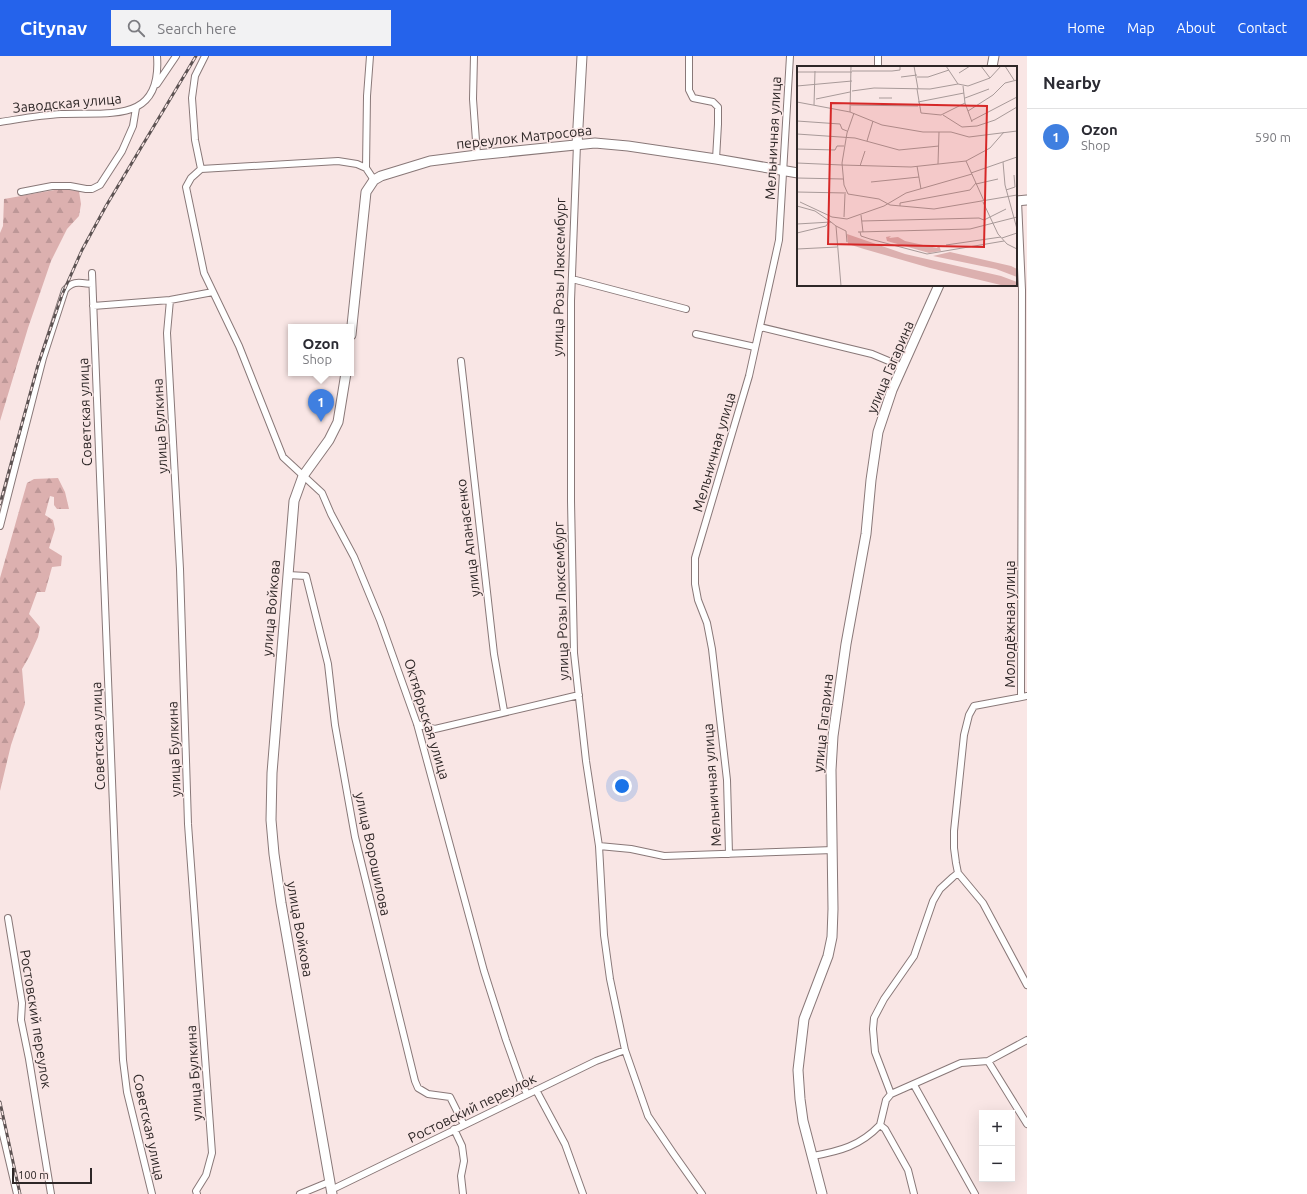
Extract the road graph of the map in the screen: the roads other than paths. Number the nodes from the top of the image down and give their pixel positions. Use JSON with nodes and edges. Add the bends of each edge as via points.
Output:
{"nodes":[{"id":1,"x":157,"y":56,"type":"edge"},
{"id":2,"x":176,"y":56,"type":"edge"},
{"id":3,"x":205,"y":56,"type":"edge"},
{"id":4,"x":370,"y":56,"type":"edge"},
{"id":5,"x":474,"y":56,"type":"edge"},
{"id":6,"x":582,"y":56,"type":"edge"},
{"id":7,"x":689,"y":56,"type":"edge"},
{"id":8,"x":790,"y":56,"type":"edge"},
{"id":9,"x":994,"y":56,"type":"edge"},
{"id":10,"x":992,"y":66,"type":"edge"},
{"id":11,"x":155,"y":88,"type":"junction"},
{"id":12,"x":136,"y":108,"type":"junction"},
{"id":13,"x":0,"y":122,"type":"edge"},
{"id":14,"x":577,"y":144,"type":"junction"},
{"id":15,"x":477,"y":154,"type":"junction"},
{"id":16,"x":716,"y":159,"type":"junction"},
{"id":17,"x":366,"y":168,"type":"junction"},
{"id":18,"x":201,"y":169,"type":"junction"},
{"id":19,"x":783,"y":170,"type":"junction"},
{"id":20,"x":797,"y":173,"type":"edge"},
{"id":21,"x":374,"y":180,"type":"junction"},
{"id":22,"x":21,"y":192,"type":"dead end"},
{"id":23,"x":1020,"y":200,"type":"edge"},
{"id":24,"x":92,"y":273,"type":"dead end"},
{"id":25,"x":572,"y":279,"type":"junction"},
{"id":26,"x":92,"y":284,"type":"junction"},
{"id":27,"x":939,"y":286,"type":"edge"},
{"id":28,"x":213,"y":292,"type":"junction"},
{"id":29,"x":170,"y":300,"type":"junction"},
{"id":30,"x":93,"y":306,"type":"junction"},
{"id":31,"x":686,"y":309,"type":"dead end"},
{"id":32,"x":352,"y":324,"type":"edge"},
{"id":33,"x":760,"y":327,"type":"junction"},
{"id":34,"x":696,"y":334,"type":"dead end"},
{"id":35,"x":755,"y":348,"type":"junction"},
{"id":36,"x":461,"y":361,"type":"dead end"},
{"id":37,"x":903,"y":366,"type":"junction"},
{"id":38,"x":346,"y":376,"type":"edge"},
{"id":39,"x":303,"y":476,"type":"junction"},
{"id":40,"x":0,"y":526,"type":"edge"},
{"id":41,"x":288,"y":574,"type":"junction"},
{"id":42,"x":579,"y":695,"type":"junction"},
{"id":43,"x":1024,"y":696,"type":"edge"},
{"id":44,"x":504,"y":712,"type":"junction"},
{"id":45,"x":417,"y":724,"type":"junction"},
{"id":46,"x":598,"y":846,"type":"junction"},
{"id":47,"x":833,"y":850,"type":"junction"},
{"id":48,"x":729,"y":854,"type":"junction"},
{"id":49,"x":958,"y":873,"type":"junction"},
{"id":50,"x":8,"y":918,"type":"dead end"},
{"id":51,"x":1027,"y":985,"type":"edge"},
{"id":52,"x":1027,"y":1040,"type":"edge"},
{"id":53,"x":625,"y":1050,"type":"junction"},
{"id":54,"x":988,"y":1061,"type":"junction"},
{"id":55,"x":914,"y":1084,"type":"junction"},
{"id":56,"x":536,"y":1090,"type":"junction"},
{"id":57,"x":527,"y":1094,"type":"junction"},
{"id":58,"x":891,"y":1094,"type":"junction"},
{"id":59,"x":0,"y":1122,"type":"edge"},
{"id":60,"x":1027,"y":1124,"type":"edge"},
{"id":61,"x":464,"y":1125,"type":"junction"},
{"id":62,"x":880,"y":1125,"type":"junction"},
{"id":63,"x":454,"y":1129,"type":"junction"},
{"id":64,"x":813,"y":1156,"type":"junction"},
{"id":65,"x":330,"y":1189,"type":"edge"},
{"id":66,"x":17,"y":1194,"type":"edge"},
{"id":67,"x":51,"y":1194,"type":"edge"},
{"id":68,"x":152,"y":1194,"type":"edge"},
{"id":69,"x":197,"y":1194,"type":"edge"},
{"id":70,"x":300,"y":1194,"type":"edge"},
{"id":71,"x":464,"y":1194,"type":"edge"},
{"id":72,"x":583,"y":1194,"type":"edge"},
{"id":73,"x":702,"y":1194,"type":"edge"},
{"id":74,"x":822,"y":1194,"type":"edge"},
{"id":75,"x":914,"y":1194,"type":"edge"},
{"id":76,"x":975,"y":1194,"type":"edge"}],
"edges":[{"from":1,"to":11,"type":"street"},
{"from":2,"to":11,"type":"street","name":"Заводская улица"},
{"from":3,"to":18,"type":"street","via":[[195,76],[192,98],[195,140]]},
{"from":4,"to":17,"type":"street"},
{"from":5,"to":15,"type":"street","via":[[473,99]]},
{"from":6,"to":14,"type":"main road","name":"улица Розы Люксембург"},
{"from":7,"to":16,"type":"street","via":[[689,90],[693,98],[713,102],[718,106]]},
{"from":8,"to":19,"type":"street","name":"Мельничная улица"},
{"from":9,"to":10,"type":"main road"},
{"from":11,"to":12,"type":"street","name":"Заводская улица"},
{"from":12,"to":13,"type":"street","name":"Заводская улица","via":[[106,114],[57,114]]},
{"from":12,"to":22,"type":"street","name":"Заводская улица","via":[[133,126],[122,151],[100,186],[92,189],[52,186]]},
{"from":14,"to":15,"type":"main road","name":"переулок Матросова"},
{"from":14,"to":16,"type":"main road","name":"переулок Матросова","via":[[628,146]]},
{"from":14,"to":25,"type":"street","name":"улица Розы Люксембург"},
{"from":15,"to":21,"type":"main road","name":"переулок Матросова","via":[[430,161]]},
{"from":16,"to":19,"type":"main road","name":"переулок Матросова"},
{"from":17,"to":18,"type":"street","via":[[338,161]]},
{"from":17,"to":21,"type":"street"},
{"from":18,"to":28,"type":"street","via":[[186,187],[204,273]]},
{"from":19,"to":20,"type":"main road","name":"переулок Матросова"},
{"from":19,"to":33,"type":"street","name":"Мельничная улица","via":[[779,240]]},
{"from":21,"to":32,"type":"main road","via":[[366,192]]},
{"from":23,"to":43,"type":"street","name":"Молодёжная улица"},
{"from":24,"to":26,"type":"street","name":"Советская улица"},
{"from":25,"to":31,"type":"street"},
{"from":25,"to":42,"type":"street","name":"улица Розы Люксембург","via":[[574,653]]},
{"from":26,"to":30,"type":"street","name":"Советская улица"},
{"from":26,"to":40,"type":"street","via":[[70,284],[65,290],[43,358]]},
{"from":27,"to":37,"type":"main road","name":"улица Гагарина"},
{"from":28,"to":29,"type":"street"},
{"from":28,"to":39,"type":"street","via":[[239,346],[283,457]]},
{"from":29,"to":30,"type":"street"},
{"from":29,"to":69,"type":"street","name":"улица Булкина","via":[[167,333],[180,569],[188,824],[212,1153]]},
{"from":30,"to":68,"type":"street","name":"Советская улица","via":[[123,1060],[127,1092]]},
{"from":33,"to":35,"type":"street","name":"Мельничная улица"},
{"from":33,"to":37,"type":"street","via":[[872,354]]},
{"from":34,"to":35,"type":"street"},
{"from":35,"to":48,"type":"street","name":"Мельничная улица","via":[[695,558],[695,584],[712,649],[727,780]]},
{"from":36,"to":44,"type":"street","name":"улица Апанасенко","via":[[494,654]]},
{"from":37,"to":47,"type":"main road","name":"улица Гагарина","via":[[878,432],[866,534],[846,644],[831,763]]},
{"from":38,"to":39,"type":"main road","via":[[338,422],[329,440]]},
{"from":39,"to":41,"type":"main road","name":"улица Войкова","via":[[294,501]]},
{"from":39,"to":45,"type":"street","name":"Октябрьская улица","via":[[322,493],[354,557],[380,620]]},
{"from":41,"to":61,"type":"street","name":"улица Ворошилова","via":[[306,576],[328,664],[335,725],[354,837],[415,1081],[418,1088],[428,1094],[450,1097]]},
{"from":41,"to":65,"type":"main road","name":"улица Войкова","via":[[272,774],[271,820],[281,903]]},
{"from":42,"to":44,"type":"street"},
{"from":42,"to":46,"type":"street","name":"улица Розы Люксембург"},
{"from":43,"to":49,"type":"street","name":"Молодёжная улица","via":[[974,706],[969,715],[964,735],[954,831]]},
{"from":44,"to":45,"type":"street","via":[[435,728]]},
{"from":45,"to":57,"type":"street","name":"Октябрьская улица","via":[[484,971],[506,1040]]},
{"from":46,"to":48,"type":"street","via":[[664,856]]},
{"from":46,"to":53,"type":"street","name":"улица Розы Люксембург","via":[[604,935],[610,979]]},
{"from":47,"to":48,"type":"street"},
{"from":47,"to":64,"type":"main road","name":"улица Гагарина","via":[[832,937],[828,956],[804,1020],[798,1070],[803,1121]]},
{"from":49,"to":51,"type":"street","via":[[983,903]]},
{"from":49,"to":58,"type":"street","via":[[940,889],[933,901],[914,956],[874,1018],[875,1052]]},
{"from":50,"to":67,"type":"street","name":"Ростовский переулок","via":[[22,1003],[20,1020],[29,1059]]},
{"from":52,"to":54,"type":"street"},
{"from":53,"to":56,"type":"street","name":"Ростовский переулок"},
{"from":53,"to":73,"type":"street","name":"улица Розы Люксембург","via":[[648,1116]]},
{"from":54,"to":55,"type":"street","via":[[961,1063]]},
{"from":54,"to":60,"type":"street"},
{"from":55,"to":58,"type":"street"},
{"from":55,"to":76,"type":"street"},
{"from":56,"to":57,"type":"street","name":"Ростовский переулок"},
{"from":56,"to":72,"type":"street","via":[[565,1144]]},
{"from":57,"to":61,"type":"street","name":"Ростовский переулок"},
{"from":58,"to":62,"type":"street","via":[[886,1100]]},
{"from":59,"to":66,"type":"street"},
{"from":61,"to":63,"type":"street","name":"Ростовский переулок"},
{"from":62,"to":64,"type":"street","via":[[854,1146]]},
{"from":62,"to":75,"type":"street","via":[[885,1129],[908,1170]]},
{"from":63,"to":65,"type":"street","name":"Ростовский переулок"},
{"from":63,"to":71,"type":"street","via":[[462,1146],[464,1161],[461,1176]]},
{"from":64,"to":74,"type":"main road","name":"улица Гагарина"},
{"from":65,"to":70,"type":"street","name":"Ростовский переулок"}]}
